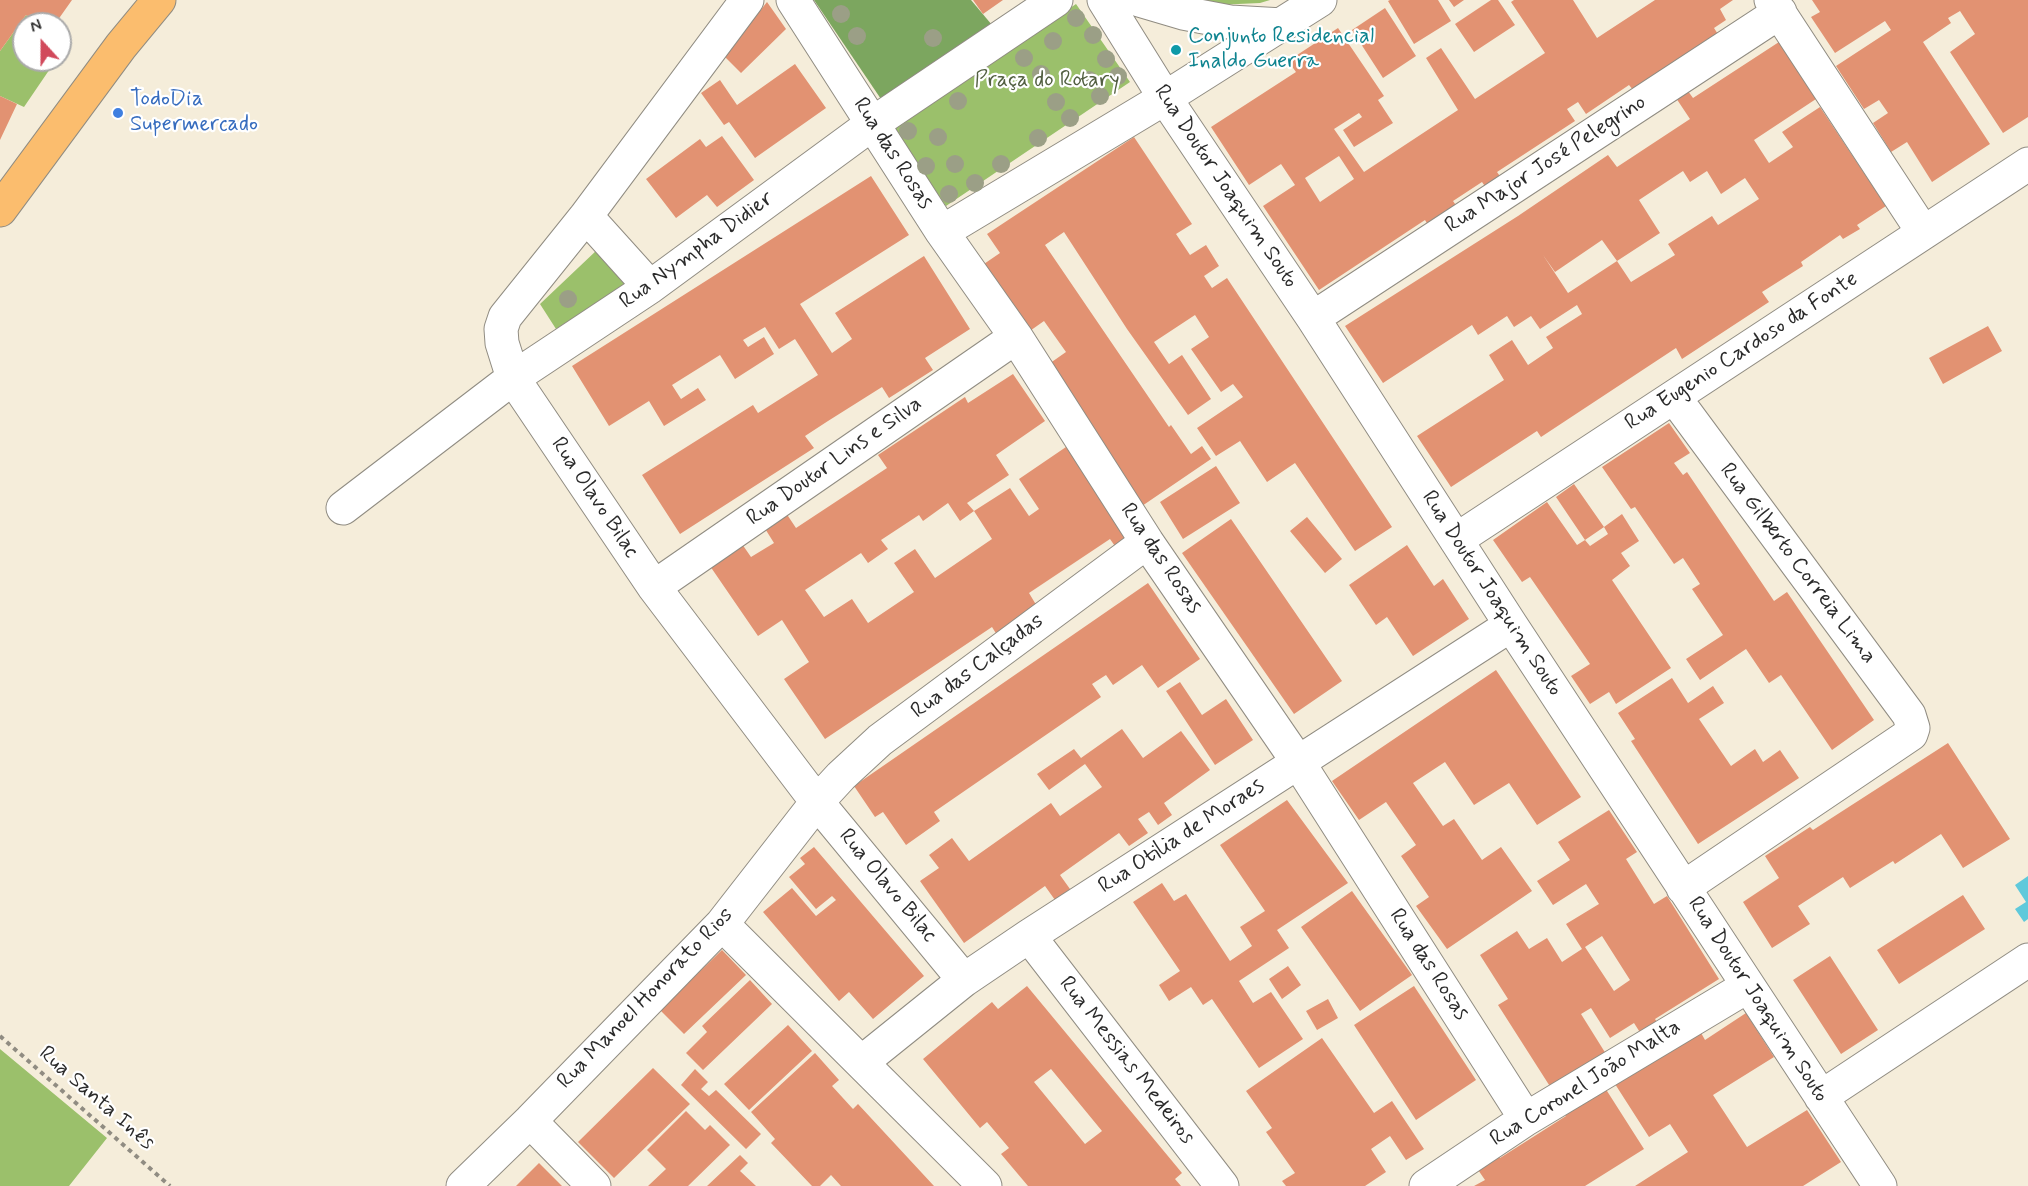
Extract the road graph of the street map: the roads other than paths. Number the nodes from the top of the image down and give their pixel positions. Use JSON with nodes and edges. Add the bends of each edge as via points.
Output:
{"nodes":[{"id":1,"x":126,"y":0,"type":"edge"},
{"id":2,"x":159,"y":0,"type":"edge"},
{"id":3,"x":747,"y":0,"type":"edge"},
{"id":4,"x":793,"y":0,"type":"edge"},
{"id":5,"x":1056,"y":0,"type":"edge"},
{"id":6,"x":1104,"y":0,"type":"edge"},
{"id":7,"x":1139,"y":0,"type":"edge"},
{"id":8,"x":1320,"y":0,"type":"edge"},
{"id":9,"x":1775,"y":6,"type":"edge"},
{"id":10,"x":1283,"y":25,"type":"junction"},
{"id":11,"x":121,"y":46,"type":"junction"},
{"id":12,"x":1165,"y":99,"type":"junction"},
{"id":13,"x":872,"y":123,"type":"junction"},
{"id":14,"x":2028,"y":164,"type":"edge"},
{"id":15,"x":1,"y":207,"type":"edge"},
{"id":16,"x":586,"y":216,"type":"junction"},
{"id":17,"x":942,"y":231,"type":"junction"},
{"id":18,"x":1923,"y":232,"type":"junction"},
{"id":19,"x":650,"y":287,"type":"junction"},
{"id":20,"x":1313,"y":318,"type":"junction"},
{"id":21,"x":1016,"y":337,"type":"junction"},
{"id":22,"x":513,"y":378,"type":"junction"},
{"id":23,"x":1674,"y":397,"type":"junction"},
{"id":24,"x":343,"y":508,"type":"dead end"},
{"id":25,"x":1456,"y":540,"type":"junction"},
{"id":26,"x":1147,"y":542,"type":"junction"},
{"id":27,"x":654,"y":587,"type":"junction"},
{"id":28,"x":1511,"y":625,"type":"junction"},
{"id":29,"x":1299,"y":762,"type":"junction"},
{"id":30,"x":817,"y":802,"type":"junction"},
{"id":31,"x":1683,"y":888,"type":"junction"},
{"id":32,"x":722,"y":924,"type":"junction"},
{"id":33,"x":1029,"y":936,"type":"junction"},
{"id":34,"x":2028,"y":960,"type":"edge"},
{"id":35,"x":964,"y":980,"type":"junction"},
{"id":36,"x":1748,"y":986,"type":"junction"},
{"id":37,"x":862,"y":1062,"type":"junction"},
{"id":38,"x":1821,"y":1097,"type":"junction"},
{"id":39,"x":1526,"y":1119,"type":"junction"},
{"id":40,"x":530,"y":1121,"type":"junction"},
{"id":41,"x":1871,"y":1183,"type":"edge"},
{"id":42,"x":464,"y":1186,"type":"edge"},
{"id":43,"x":594,"y":1186,"type":"edge"},
{"id":44,"x":985,"y":1186,"type":"edge"},
{"id":45,"x":1222,"y":1186,"type":"edge"},
{"id":46,"x":1426,"y":1186,"type":"edge"}],
"edges":[{"from":1,"to":11,"type":"main road"},
{"from":2,"to":11,"type":"main road"},
{"from":3,"to":16,"type":"street","name":"Rua Olavo Bilac"},
{"from":4,"to":13,"type":"street","name":"Rua das Rosas"},
{"from":5,"to":13,"type":"street","name":"Rua Nympha Didier"},
{"from":6,"to":12,"type":"street","name":"Rua Doutor Joaquim Souto"},
{"from":7,"to":10,"type":"street","via":[[1230,21]]},
{"from":8,"to":10,"type":"street"},
{"from":9,"to":18,"type":"street"},
{"from":9,"to":20,"type":"street","name":"Rua Major José Pelegrino"},
{"from":10,"to":12,"type":"street"},
{"from":11,"to":15,"type":"main road"},
{"from":12,"to":17,"type":"street"},
{"from":12,"to":20,"type":"street","name":"Rua Doutor Joaquim Souto"},
{"from":13,"to":17,"type":"street","name":"Rua das Rosas"},
{"from":13,"to":19,"type":"street","name":"Rua Nympha Didier"},
{"from":14,"to":18,"type":"street","name":"Rua Eugenio Cardoso da Fonte"},
{"from":16,"to":19,"type":"street"},
{"from":16,"to":22,"type":"street","name":"Rua Olavo Bilac","via":[[505,317],[502,342]]},
{"from":17,"to":21,"type":"street","name":"Rua das Rosas"},
{"from":18,"to":23,"type":"street","name":"Rua Eugenio Cardoso da Fonte"},
{"from":19,"to":22,"type":"street","name":"Rua Nympha Didier"},
{"from":20,"to":25,"type":"street","name":"Rua Doutor Joaquim Souto"},
{"from":21,"to":26,"type":"street","name":"Rua das Rosas"},
{"from":21,"to":27,"type":"street","name":"Rua Doutor Lins e Silva"},
{"from":22,"to":24,"type":"street","name":"Rua Nympha Didier"},
{"from":22,"to":27,"type":"street","name":"Rua Olavo Bilac"},
{"from":23,"to":25,"type":"street","name":"Rua Eugenio Cardoso da Fonte"},
{"from":23,"to":31,"type":"street","name":"Rua Gilberto Correia Lima","via":[[1909,715],[1914,728],[1911,734]]},
{"from":25,"to":28,"type":"street","name":"Rua Doutor Joaquim Souto"},
{"from":26,"to":29,"type":"street","name":"Rua das Rosas"},
{"from":26,"to":30,"type":"street","name":"Rua das Calçadas","via":[[880,740]]},
{"from":27,"to":30,"type":"street","name":"Rua Olavo Bilac"},
{"from":28,"to":29,"type":"street","name":"Rua Otilia de Moraes"},
{"from":28,"to":31,"type":"street","name":"Rua Doutor Joaquim Souto"},
{"from":29,"to":33,"type":"street","name":"Rua Otilia de Moraes"},
{"from":29,"to":39,"type":"street","name":"Rua das Rosas"},
{"from":30,"to":32,"type":"street","name":"Rua Manoel Honorato Rios"},
{"from":30,"to":35,"type":"street","name":"Rua Olavo Bilac"},
{"from":31,"to":36,"type":"street","name":"Rua Doutor Joaquim Souto"},
{"from":32,"to":37,"type":"street"},
{"from":32,"to":40,"type":"street","name":"Rua Manoel Honorato Rios"},
{"from":33,"to":35,"type":"street","name":"Rua Otilia de Moraes"},
{"from":33,"to":45,"type":"street","name":"Rua Messias Medeiros"},
{"from":34,"to":38,"type":"street"},
{"from":35,"to":37,"type":"street","name":"Rua Otilia de Moraes"},
{"from":36,"to":38,"type":"street","name":"Rua Doutor Joaquim Souto"},
{"from":36,"to":39,"type":"street","name":"Rua Coronel João Malta"},
{"from":37,"to":44,"type":"street"},
{"from":38,"to":41,"type":"street","name":"Rua Doutor Joaquim Souto"},
{"from":39,"to":46,"type":"street","name":"Rua Coronel João Malta"},
{"from":40,"to":42,"type":"street","name":"Rua Manoel Honorato Rios"},
{"from":40,"to":43,"type":"street"}]}
